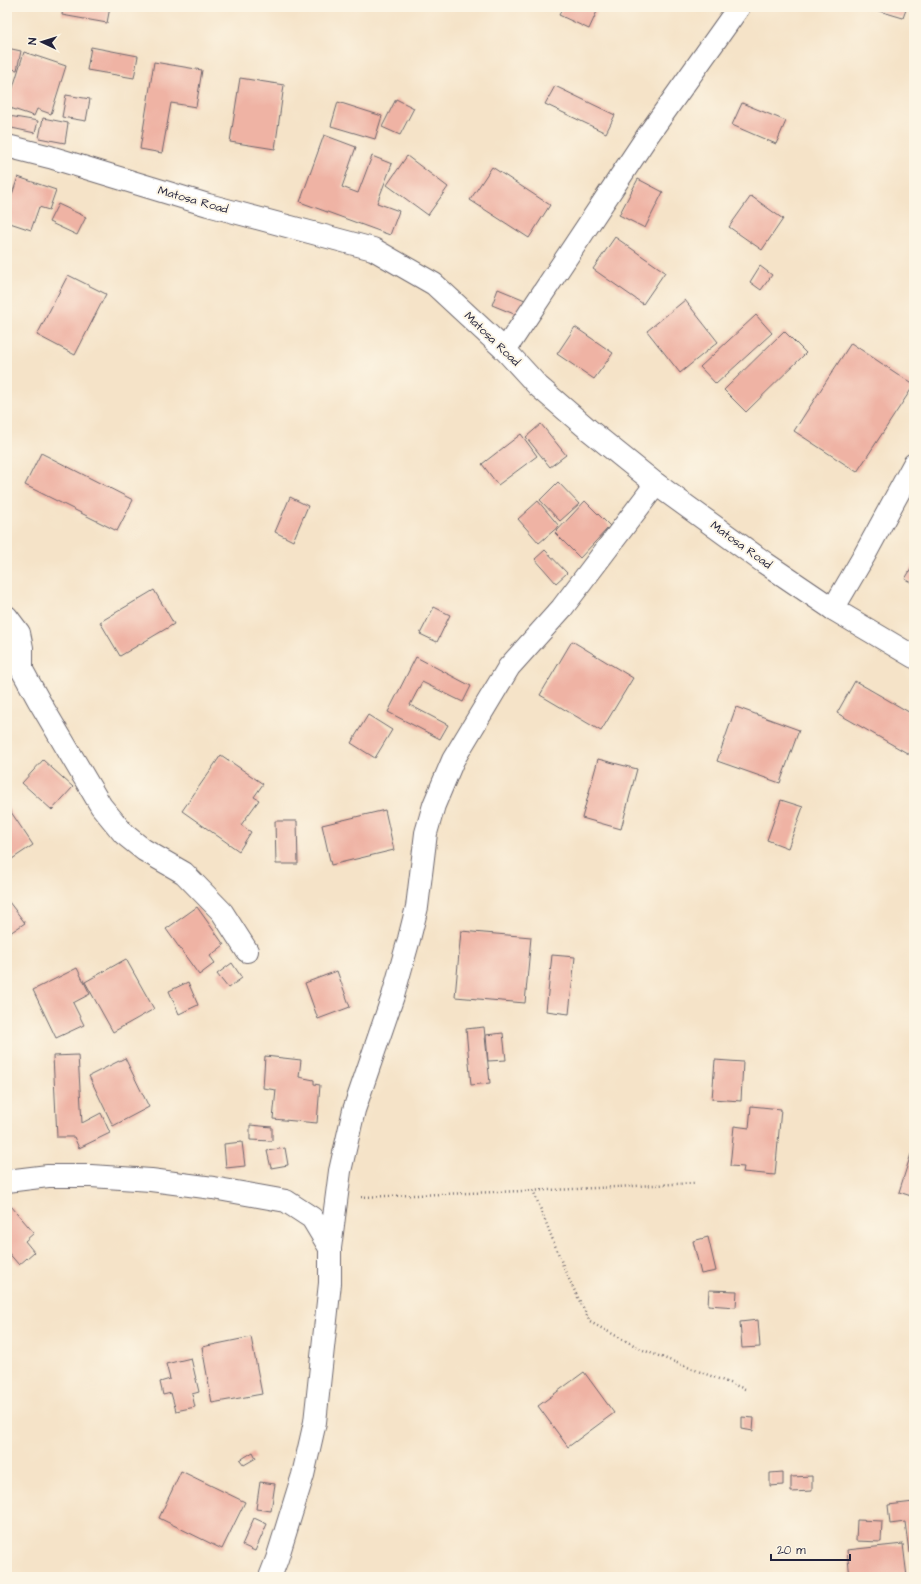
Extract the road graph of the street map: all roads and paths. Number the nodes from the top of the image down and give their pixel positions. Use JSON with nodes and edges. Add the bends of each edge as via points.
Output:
{"nodes":[{"id":1,"x":739,"y":7,"type":"edge"},
{"id":2,"x":7,"y":146,"type":"edge"},
{"id":3,"x":505,"y":350,"type":"junction"},
{"id":4,"x":914,"y":464,"type":"edge"},
{"id":5,"x":656,"y":484,"type":"junction"},
{"id":6,"x":833,"y":609,"type":"junction"},
{"id":7,"x":7,"y":617,"type":"edge"},
{"id":8,"x":914,"y":656,"type":"edge"},
{"id":9,"x":247,"y":951,"type":"dead end"},
{"id":10,"x":7,"y":1181,"type":"edge"},
{"id":11,"x":694,"y":1183,"type":"dead end"},
{"id":12,"x":532,"y":1190,"type":"junction"},
{"id":13,"x":336,"y":1198,"type":"junction"},
{"id":14,"x":330,"y":1248,"type":"junction"},
{"id":15,"x":745,"y":1389,"type":"dead end"},
{"id":16,"x":270,"y":1577,"type":"edge"}],
"edges":[{"from":1,"to":3,"type":"street","via":[[644,142]]},
{"from":2,"to":3,"type":"street","name":"Matosa Road","via":[[208,205],[373,249],[434,284]]},
{"from":3,"to":5,"type":"street","name":"Matosa Road","via":[[538,386]]},
{"from":4,"to":6,"type":"street"},
{"from":5,"to":6,"type":"street","name":"Matosa Road","via":[[764,563]]},
{"from":5,"to":13,"type":"street","via":[[562,608],[510,667],[453,760],[434,805],[426,833],[417,907],[394,996],[354,1110]]},
{"from":6,"to":8,"type":"street","name":"Matosa Road"},
{"from":7,"to":9,"type":"street","via":[[19,633],[22,670],[101,806],[124,834],[144,850],[184,873],[222,912]]},
{"from":10,"to":14,"type":"street","via":[[92,1176],[213,1188],[286,1201],[312,1218]]},
{"from":11,"to":12,"type":"path"},
{"from":12,"to":13,"type":"path"},
{"from":12,"to":15,"type":"path","via":[[566,1273],[590,1322],[643,1350]]},
{"from":13,"to":14,"type":"street"},
{"from":14,"to":16,"type":"street","via":[[330,1283],[316,1422],[303,1475]]}]}
